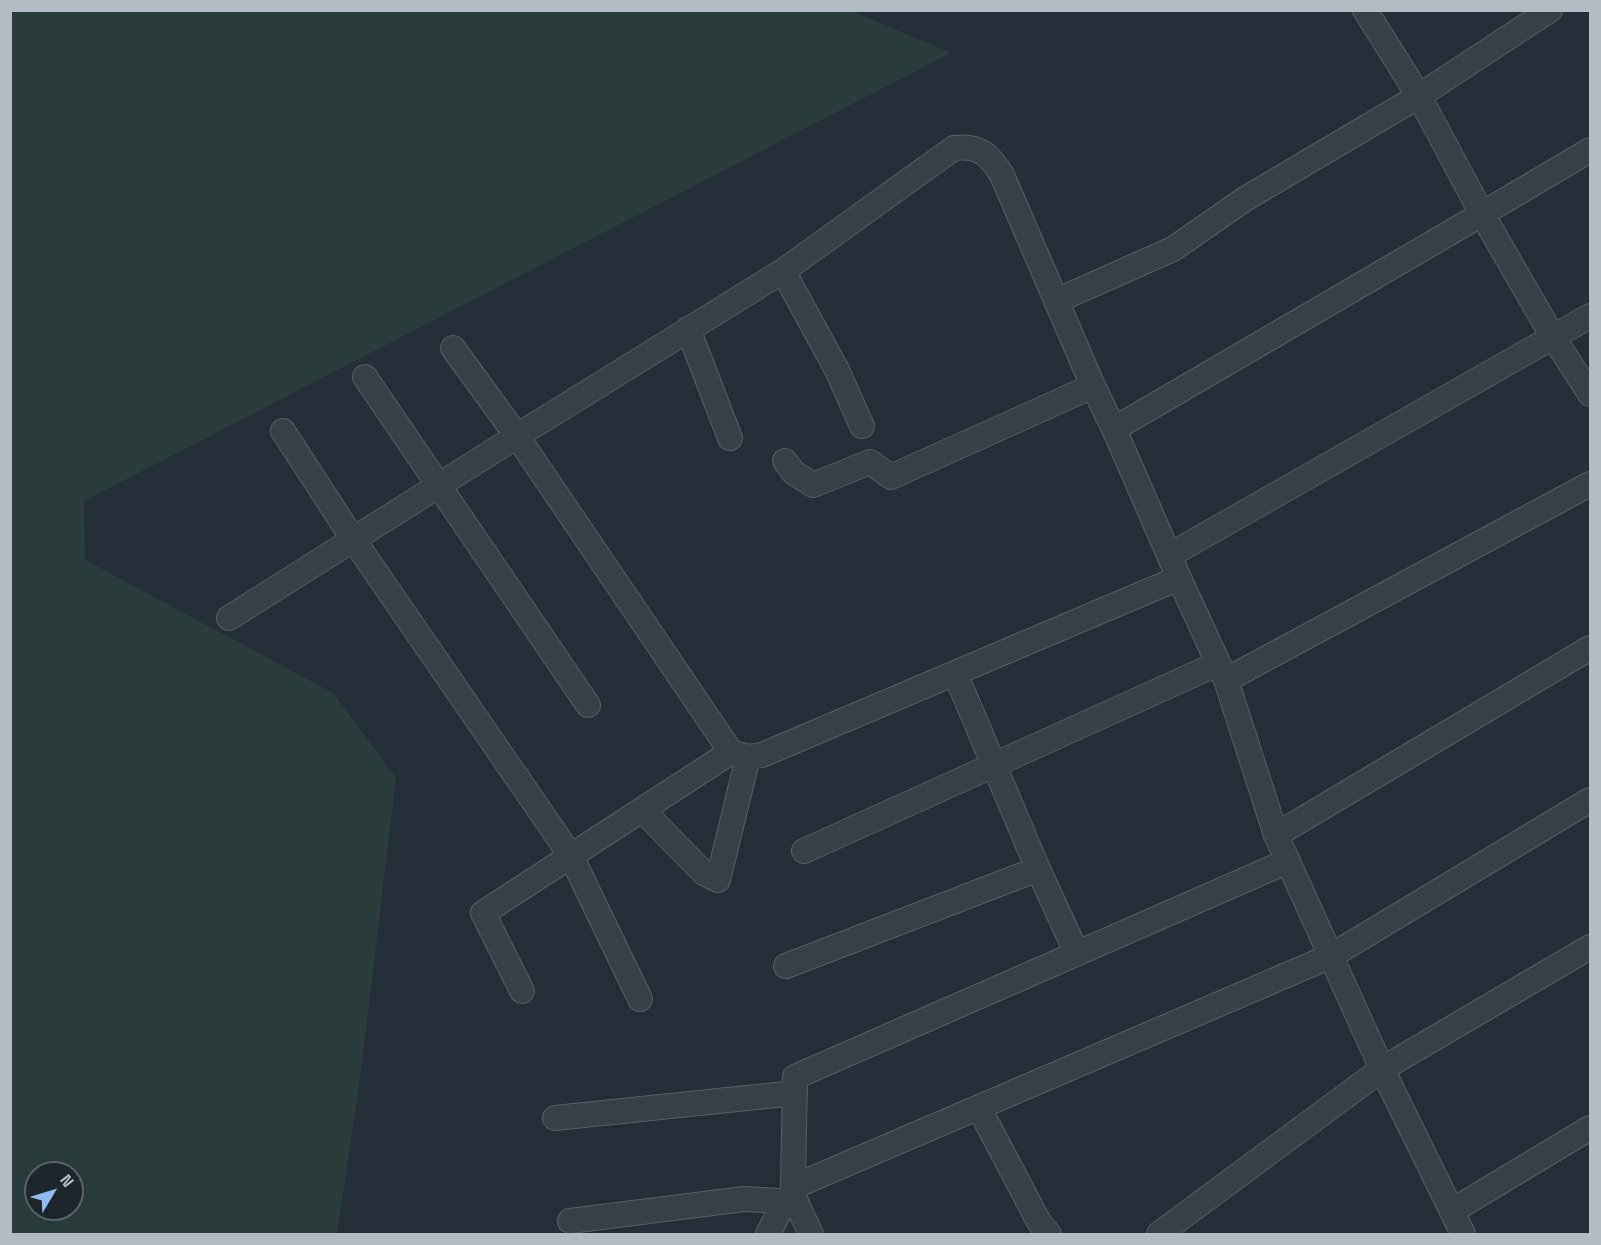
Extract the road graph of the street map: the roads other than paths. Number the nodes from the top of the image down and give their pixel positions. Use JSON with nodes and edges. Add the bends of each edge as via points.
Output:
{"nodes":[{"id":1,"x":1365,"y":10,"type":"edge"},
{"id":2,"x":1550,"y":10,"type":"edge"},
{"id":3,"x":1419,"y":96,"type":"junction"},
{"id":4,"x":1590,"y":150,"type":"edge"},
{"id":5,"x":1482,"y":214,"type":"junction"},
{"id":6,"x":783,"y":271,"type":"junction"},
{"id":7,"x":1056,"y":301,"type":"junction"},
{"id":8,"x":1590,"y":316,"type":"edge"},
{"id":9,"x":688,"y":329,"type":"junction"},
{"id":10,"x":1553,"y":337,"type":"junction"},
{"id":11,"x":453,"y":348,"type":"dead end"},
{"id":12,"x":365,"y":377,"type":"dead end"},
{"id":13,"x":1093,"y":386,"type":"junction"},
{"id":14,"x":1590,"y":394,"type":"edge"},
{"id":15,"x":862,"y":426,"type":"dead end"},
{"id":16,"x":1114,"y":429,"type":"junction"},
{"id":17,"x":284,"y":431,"type":"dead end"},
{"id":18,"x":517,"y":436,"type":"junction"},
{"id":19,"x":730,"y":438,"type":"dead end"},
{"id":20,"x":785,"y":462,"type":"dead end"},
{"id":21,"x":1590,"y":484,"type":"edge"},
{"id":22,"x":438,"y":486,"type":"junction"},
{"id":23,"x":353,"y":539,"type":"junction"},
{"id":24,"x":1170,"y":555,"type":"junction"},
{"id":25,"x":1179,"y":578,"type":"junction"},
{"id":26,"x":229,"y":618,"type":"dead end"},
{"id":27,"x":1590,"y":648,"type":"edge"},
{"id":28,"x":1222,"y":672,"type":"junction"},
{"id":29,"x":955,"y":673,"type":"junction"},
{"id":30,"x":588,"y":705,"type":"dead end"},
{"id":31,"x":739,"y":755,"type":"junction"},
{"id":32,"x":995,"y":765,"type":"junction"},
{"id":33,"x":1590,"y":800,"type":"edge"},
{"id":34,"x":642,"y":810,"type":"junction"},
{"id":35,"x":1276,"y":835,"type":"junction"},
{"id":36,"x":804,"y":851,"type":"dead end"},
{"id":37,"x":571,"y":856,"type":"junction"},
{"id":38,"x":1288,"y":861,"type":"junction"},
{"id":39,"x":1038,"y":869,"type":"junction"},
{"id":40,"x":1590,"y":947,"type":"edge"},
{"id":41,"x":1077,"y":954,"type":"junction"},
{"id":42,"x":1331,"y":956,"type":"junction"},
{"id":43,"x":786,"y":966,"type":"dead end"},
{"id":44,"x":522,"y":991,"type":"dead end"},
{"id":45,"x":640,"y":999,"type":"dead end"},
{"id":46,"x":1382,"y":1069,"type":"junction"},
{"id":47,"x":795,"y":1093,"type":"junction"},
{"id":48,"x":979,"y":1107,"type":"junction"},
{"id":49,"x":555,"y":1118,"type":"dead end"},
{"id":50,"x":1590,"y":1128,"type":"edge"},
{"id":51,"x":791,"y":1197,"type":"junction"},
{"id":52,"x":1452,"y":1211,"type":"junction"},
{"id":53,"x":570,"y":1221,"type":"dead end"},
{"id":54,"x":768,"y":1234,"type":"edge"},
{"id":55,"x":811,"y":1234,"type":"edge"},
{"id":56,"x":1049,"y":1234,"type":"edge"},
{"id":57,"x":1159,"y":1234,"type":"edge"},
{"id":58,"x":1463,"y":1234,"type":"edge"}],
"edges":[{"from":1,"to":3,"type":"street"},
{"from":2,"to":3,"type":"street"},
{"from":3,"to":5,"type":"street"},
{"from":3,"to":7,"type":"street","via":[[1245,199],[1173,249]]},
{"from":4,"to":5,"type":"street"},
{"from":5,"to":10,"type":"street"},
{"from":5,"to":16,"type":"street"},
{"from":6,"to":7,"type":"street","via":[[954,148],[967,147],[992,158],[1002,175]]},
{"from":6,"to":9,"type":"street"},
{"from":6,"to":15,"type":"street","via":[[837,370]]},
{"from":7,"to":13,"type":"street"},
{"from":8,"to":10,"type":"street"},
{"from":9,"to":18,"type":"street"},
{"from":9,"to":19,"type":"street"},
{"from":10,"to":14,"type":"street"},
{"from":10,"to":24,"type":"street"},
{"from":11,"to":18,"type":"street"},
{"from":12,"to":22,"type":"street"},
{"from":13,"to":16,"type":"street"},
{"from":13,"to":20,"type":"street","via":[[891,477],[870,462],[813,485]]},
{"from":16,"to":24,"type":"street"},
{"from":17,"to":23,"type":"street"},
{"from":18,"to":22,"type":"street"},
{"from":18,"to":31,"type":"street"},
{"from":21,"to":28,"type":"street"},
{"from":22,"to":23,"type":"street"},
{"from":22,"to":30,"type":"street"},
{"from":23,"to":26,"type":"street"},
{"from":23,"to":37,"type":"street"},
{"from":24,"to":25,"type":"street"},
{"from":25,"to":28,"type":"street"},
{"from":25,"to":29,"type":"street"},
{"from":27,"to":35,"type":"street"},
{"from":28,"to":32,"type":"street"},
{"from":28,"to":35,"type":"street"},
{"from":29,"to":31,"type":"street","via":[[762,755]]},
{"from":29,"to":32,"type":"street"},
{"from":31,"to":34,"type":"street"},
{"from":31,"to":34,"type":"street","via":[[718,880],[704,873]]},
{"from":32,"to":36,"type":"street"},
{"from":32,"to":39,"type":"street"},
{"from":33,"to":42,"type":"street"},
{"from":34,"to":37,"type":"street"},
{"from":35,"to":38,"type":"street"},
{"from":37,"to":44,"type":"street","via":[[483,913]]},
{"from":37,"to":45,"type":"street"},
{"from":38,"to":41,"type":"street"},
{"from":38,"to":42,"type":"street"},
{"from":39,"to":41,"type":"street"},
{"from":39,"to":43,"type":"street"},
{"from":40,"to":46,"type":"street"},
{"from":41,"to":47,"type":"street","via":[[795,1077]]},
{"from":42,"to":46,"type":"street"},
{"from":42,"to":48,"type":"street"},
{"from":46,"to":52,"type":"street"},
{"from":46,"to":57,"type":"street"},
{"from":47,"to":49,"type":"street"},
{"from":47,"to":51,"type":"street"},
{"from":48,"to":51,"type":"street"},
{"from":48,"to":56,"type":"street"},
{"from":50,"to":52,"type":"street"},
{"from":51,"to":53,"type":"street","via":[[744,1199]]},
{"from":51,"to":54,"type":"street"},
{"from":51,"to":55,"type":"street"},
{"from":52,"to":58,"type":"street"}]}
